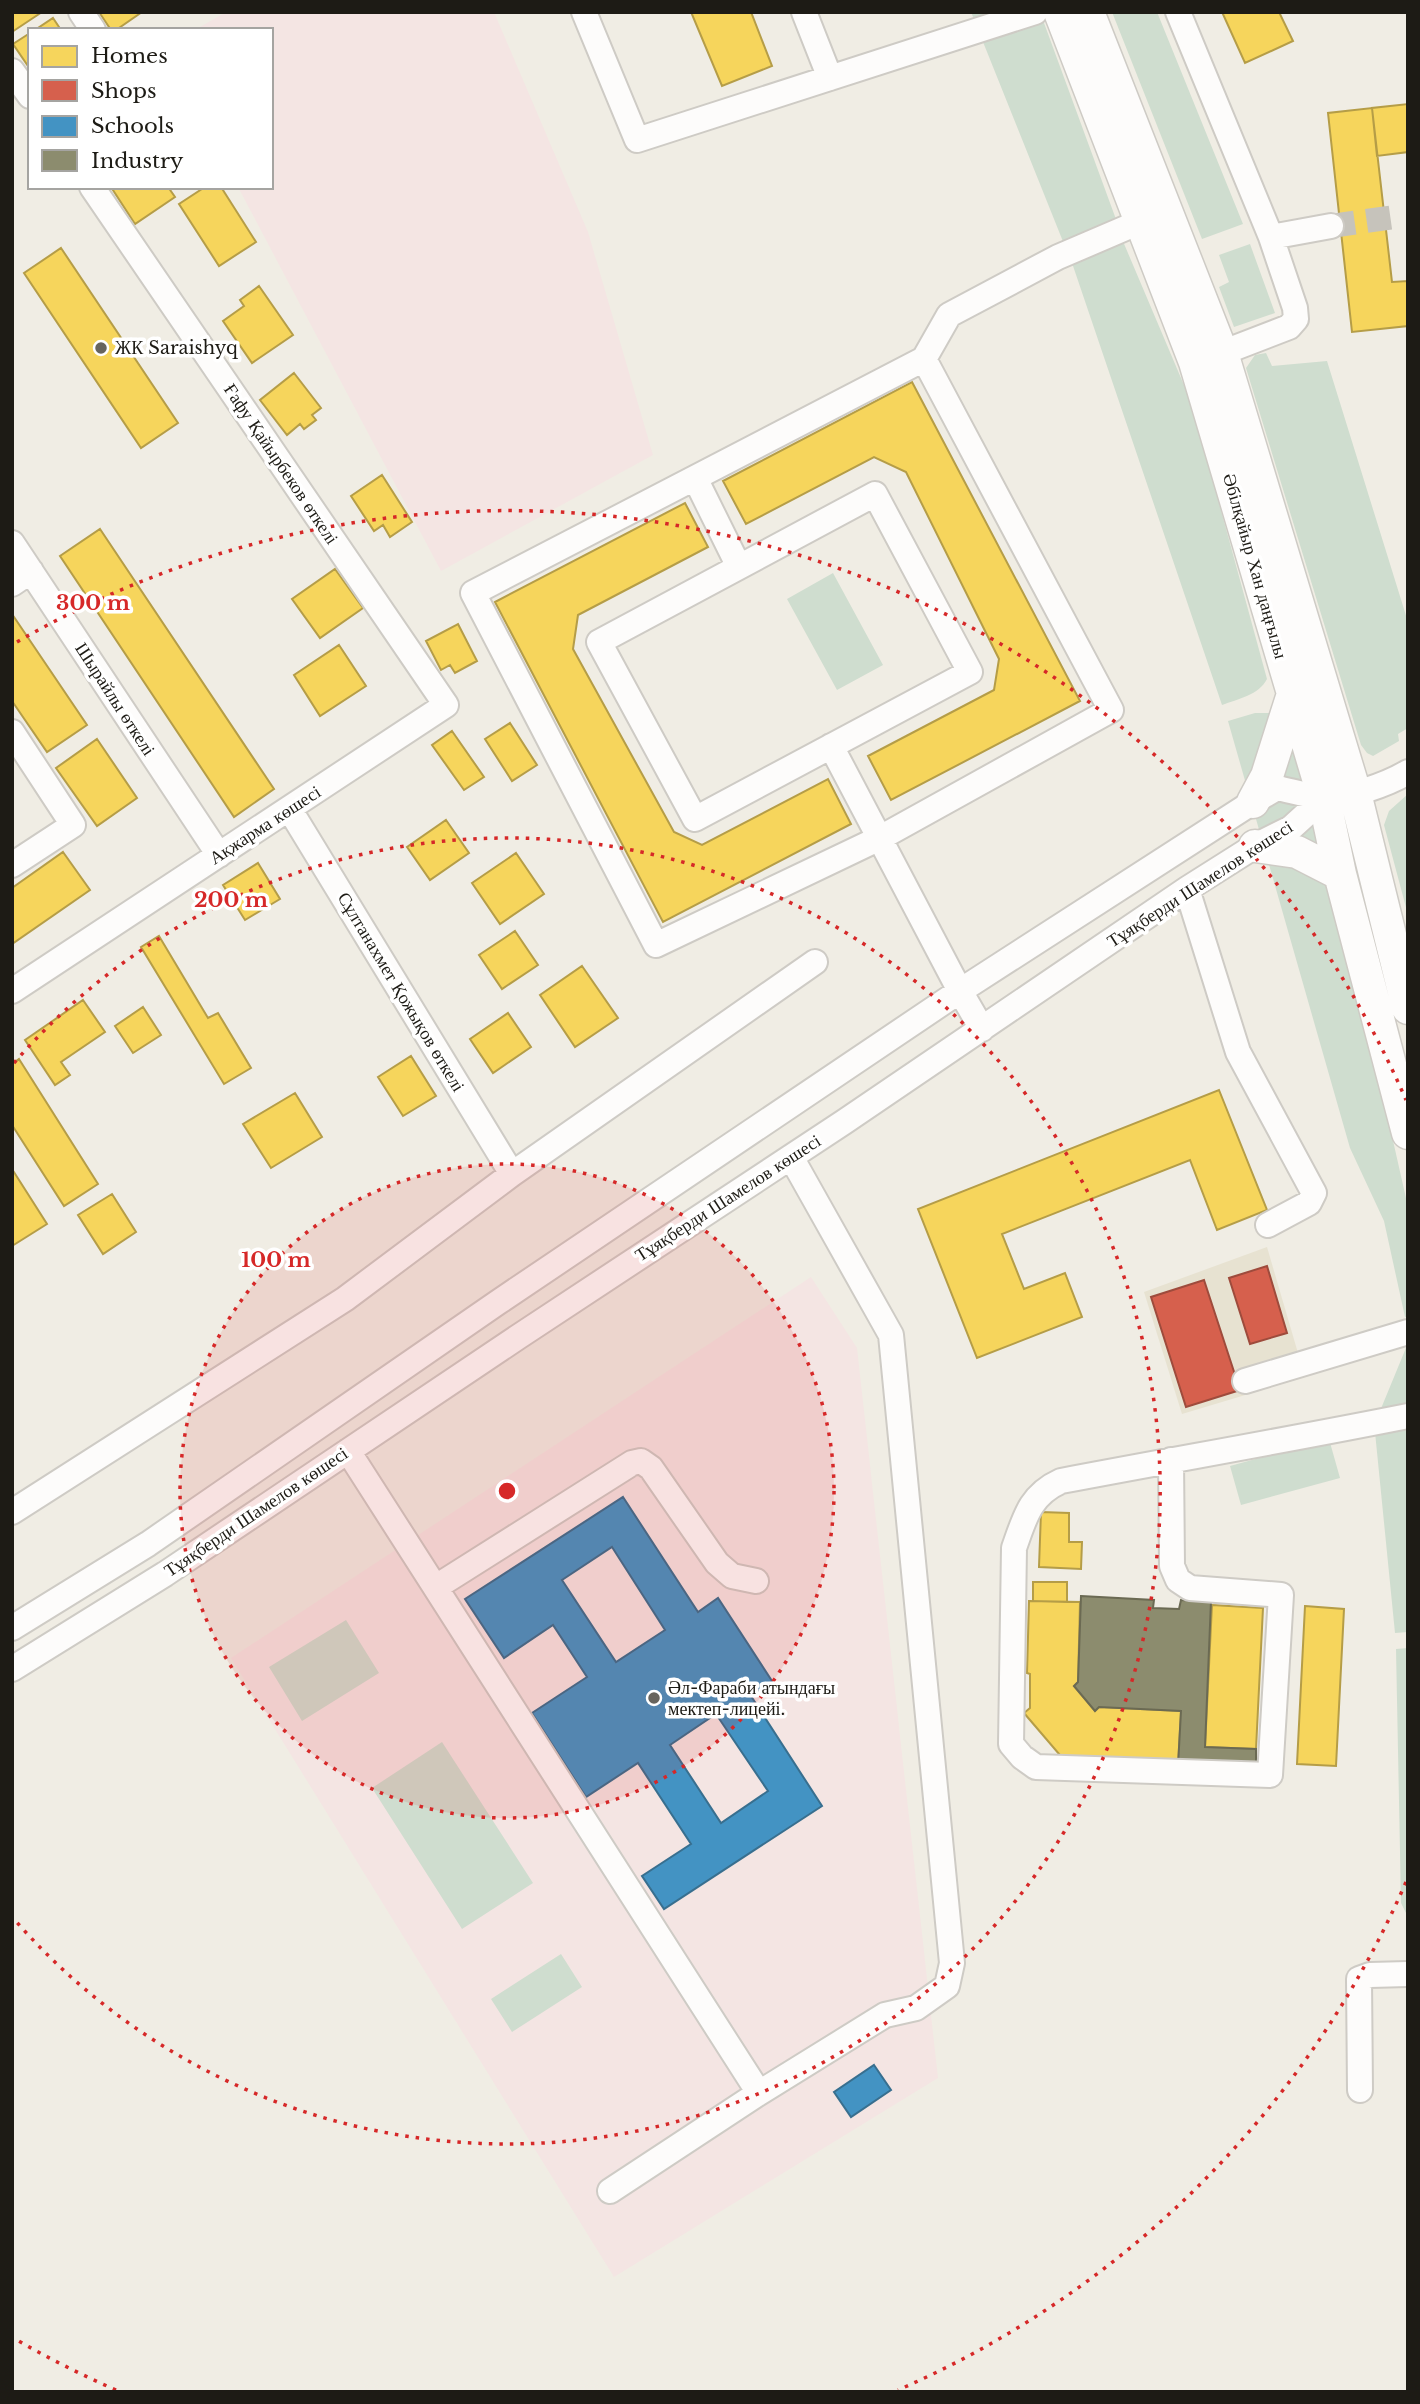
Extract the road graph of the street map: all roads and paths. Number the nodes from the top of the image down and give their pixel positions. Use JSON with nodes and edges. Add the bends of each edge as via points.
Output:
{"nodes":[{"id":1,"x":81,"y":12,"type":"edge"},
{"id":2,"x":584,"y":12,"type":"edge"},
{"id":3,"x":804,"y":12,"type":"edge"},
{"id":4,"x":1035,"y":12,"type":"edge"},
{"id":5,"x":1060,"y":12,"type":"edge"},
{"id":6,"x":1088,"y":12,"type":"edge"},
{"id":7,"x":1178,"y":12,"type":"edge"},
{"id":8,"x":92,"y":28,"type":"edge"},
{"id":9,"x":12,"y":71,"type":"edge"},
{"id":10,"x":830,"y":78,"type":"junction"},
{"id":11,"x":28,"y":93,"type":"edge"},
{"id":12,"x":93,"y":189,"type":"edge"},
{"id":13,"x":1331,"y":226,"type":"tunnel mouth"},
{"id":14,"x":1129,"y":227,"type":"dead end"},
{"id":15,"x":1271,"y":237,"type":"junction"},
{"id":16,"x":1209,"y":358,"type":"junction"},
{"id":17,"x":924,"y":359,"type":"junction"},
{"id":18,"x":695,"y":478,"type":"junction"},
{"id":19,"x":12,"y":543,"type":"edge"},
{"id":20,"x":739,"y":567,"type":"junction"},
{"id":21,"x":22,"y":578,"type":"edge"},
{"id":22,"x":1293,"y":694,"type":"junction"},
{"id":23,"x":446,"y":705,"type":"joint"},
{"id":24,"x":12,"y":732,"type":"edge"},
{"id":25,"x":831,"y":746,"type":"junction"},
{"id":26,"x":1408,"y":772,"type":"edge"},
{"id":27,"x":1339,"y":795,"type":"junction"},
{"id":28,"x":1253,"y":802,"type":"junction"},
{"id":29,"x":290,"y":810,"type":"junction"},
{"id":30,"x":880,"y":838,"type":"junction"},
{"id":31,"x":1255,"y":846,"type":"junction"},
{"id":32,"x":219,"y":855,"type":"junction"},
{"id":33,"x":12,"y":865,"type":"edge"},
{"id":34,"x":1340,"y":874,"type":"junction"},
{"id":35,"x":1187,"y":889,"type":"junction"},
{"id":36,"x":815,"y":962,"type":"dead end"},
{"id":37,"x":12,"y":991,"type":"edge"},
{"id":38,"x":960,"y":991,"type":"junction"},
{"id":39,"x":1408,"y":1008,"type":"edge"},
{"id":40,"x":982,"y":1029,"type":"junction"},
{"id":41,"x":1408,"y":1133,"type":"edge"},
{"id":42,"x":791,"y":1157,"type":"junction"},
{"id":43,"x":512,"y":1174,"type":"junction"},
{"id":44,"x":1268,"y":1226,"type":"dead end"},
{"id":45,"x":497,"y":1303,"type":"junction"},
{"id":46,"x":1408,"y":1332,"type":"edge"},
{"id":47,"x":518,"y":1337,"type":"junction"},
{"id":48,"x":1245,"y":1381,"type":"dead end"},
{"id":49,"x":1408,"y":1416,"type":"edge"},
{"id":50,"x":348,"y":1451,"type":"junction"},
{"id":51,"x":1171,"y":1460,"type":"junction"},
{"id":52,"x":12,"y":1512,"type":"edge"},
{"id":53,"x":756,"y":1581,"type":"dead end"},
{"id":54,"x":436,"y":1587,"type":"junction"},
{"id":55,"x":12,"y":1628,"type":"edge"},
{"id":56,"x":12,"y":1669,"type":"edge"},
{"id":57,"x":1408,"y":1974,"type":"edge"},
{"id":58,"x":1360,"y":2090,"type":"dead end"},
{"id":59,"x":759,"y":2093,"type":"junction"},
{"id":60,"x":610,"y":2191,"type":"dead end"}],
"edges":[{"from":1,"to":8,"type":"street"},
{"from":2,"to":10,"type":"street","via":[[637,140]]},
{"from":3,"to":10,"type":"street"},
{"from":4,"to":10,"type":"street"},
{"from":5,"to":16,"type":"main road","name":"Әбілқайыр Хан даңғылы"},
{"from":6,"to":16,"type":"main road","name":"Әбілқайыр Хан даңғылы"},
{"from":7,"to":15,"type":"street"},
{"from":9,"to":11,"type":"street"},
{"from":12,"to":23,"type":"street","name":"Ғафу Қайырбеков өткелі"},
{"from":13,"to":15,"type":"street"},
{"from":14,"to":17,"type":"street","via":[[1058,257],[949,315]]},
{"from":15,"to":16,"type":"street","via":[[1296,319],[1289,327]]},
{"from":16,"to":22,"type":"main road","name":"Әбілқайыр Хан даңғылы"},
{"from":16,"to":27,"type":"main road","name":"Әбілқайыр Хан даңғылы"},
{"from":17,"to":18,"type":"street"},
{"from":17,"to":30,"type":"street","via":[[1111,710]]},
{"from":18,"to":20,"type":"street"},
{"from":18,"to":30,"type":"street","via":[[473,593],[656,945]]},
{"from":19,"to":21,"type":"street","name":"Шырайлы өткелі"},
{"from":20,"to":25,"type":"street","via":[[875,495],[970,672]]},
{"from":20,"to":25,"type":"street","via":[[599,642],[695,819]]},
{"from":21,"to":32,"type":"street","name":"Шырайлы өткелі"},
{"from":22,"to":27,"type":"main road","name":"Әбілқайыр Хан даңғылы"},
{"from":22,"to":28,"type":"main road","via":[[1267,776]]},
{"from":23,"to":29,"type":"street","name":"Ақжарма көшесі"},
{"from":24,"to":33,"type":"street","via":[[73,824]]},
{"from":25,"to":30,"type":"street"},
{"from":26,"to":27,"type":"street"},
{"from":27,"to":28,"type":"street","name":"Тұяқберди Шамелов көшесі","via":[[1278,788]]},
{"from":27,"to":31,"type":"street","name":"Тұяқберди Шамелов көшесі"},
{"from":27,"to":34,"type":"main road","name":"Әбілқайыр Хан даңғылы"},
{"from":27,"to":39,"type":"main road","name":"Әбілқайыр Хан даңғылы"},
{"from":28,"to":38,"type":"street","name":"Тұяқберди Шамелов көшесі"},
{"from":29,"to":32,"type":"street","name":"Ақжарма көшесі"},
{"from":29,"to":43,"type":"street","name":"Сұлтанахмет Қожықов өткелі"},
{"from":30,"to":38,"type":"street"},
{"from":31,"to":34,"type":"main road","via":[[1297,852]]},
{"from":31,"to":35,"type":"street","name":"Тұяқберди Шамелов көшесі"},
{"from":32,"to":37,"type":"street","name":"Ақжарма көшесі"},
{"from":34,"to":41,"type":"main road","name":"Әбілқайыр Хан даңғылы"},
{"from":35,"to":40,"type":"street","name":"Тұяқберди Шамелов көшесі"},
{"from":35,"to":44,"type":"street","via":[[1238,1052],[1314,1193],[1309,1203]]},
{"from":36,"to":43,"type":"street"},
{"from":38,"to":40,"type":"street"},
{"from":38,"to":45,"type":"street","name":"Тұяқберди Шамелов көшесі"},
{"from":40,"to":42,"type":"street","name":"Тұяқберди Шамелов көшесі"},
{"from":42,"to":47,"type":"street","name":"Тұяқберди Шамелов көшесі"},
{"from":42,"to":59,"type":"street","via":[[891,1335],[953,1963],[947,1986],[916,2008],[885,2015]]},
{"from":43,"to":52,"type":"street","via":[[345,1298]]},
{"from":45,"to":47,"type":"street"},
{"from":45,"to":55,"type":"street","name":"Тұяқберди Шамелов көшесі","via":[[148,1544]]},
{"from":46,"to":48,"type":"street"},
{"from":47,"to":50,"type":"street","name":"Тұяқберди Шамелов көшесі"},
{"from":49,"to":51,"type":"street"},
{"from":50,"to":54,"type":"street"},
{"from":50,"to":56,"type":"street","name":"Тұяқберди Шамелов көшесі","via":[[165,1574]]},
{"from":51,"to":51,"type":"street","via":[[1172,1566],[1178,1580],[1190,1588],[1281,1595],[1270,1775],[1036,1767],[1011,1744],[1014,1548],[1024,1519],[1034,1499],[1061,1481]]},
{"from":53,"to":54,"type":"street","via":[[733,1576],[717,1563],[651,1468],[641,1461]]},
{"from":54,"to":59,"type":"street"},
{"from":57,"to":58,"type":"street","via":[[1359,1979]]},
{"from":59,"to":60,"type":"street"}]}
